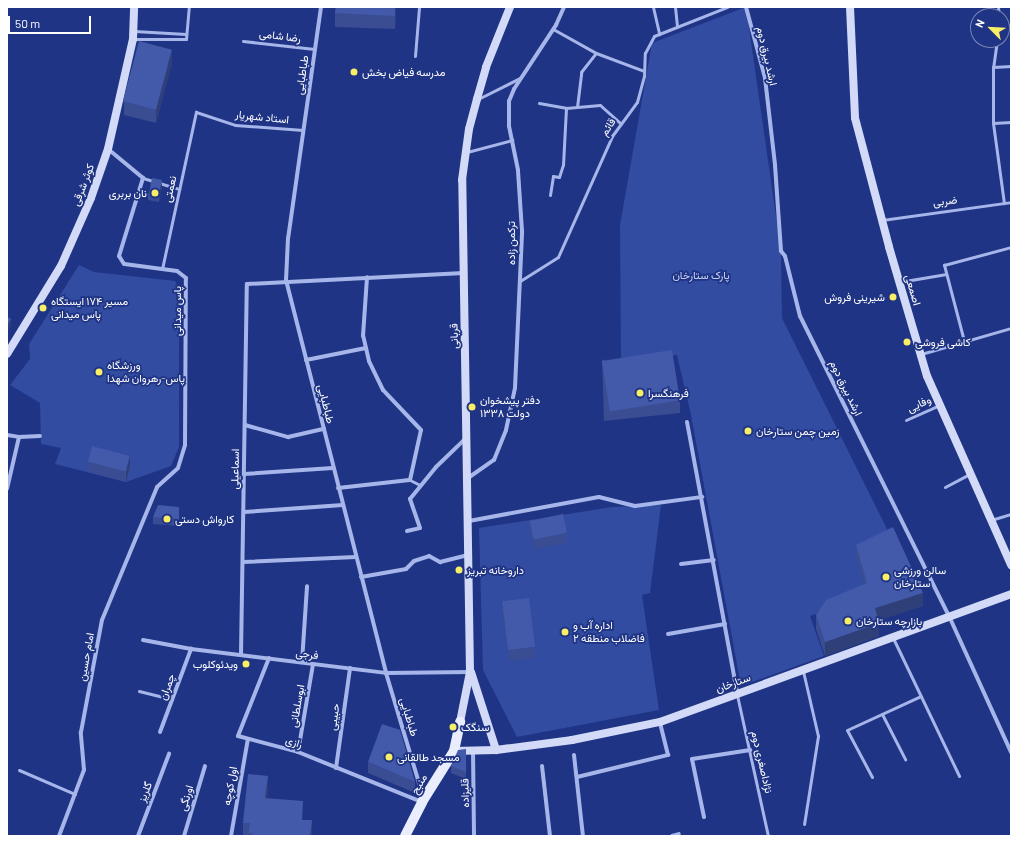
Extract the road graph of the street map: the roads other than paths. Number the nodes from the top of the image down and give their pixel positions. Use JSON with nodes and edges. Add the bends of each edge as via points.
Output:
{"nodes":[{"id":1,"x":134,"y":7,"type":"edge"},
{"id":2,"x":188,"y":7,"type":"edge"},
{"id":3,"x":321,"y":7,"type":"edge"},
{"id":4,"x":419,"y":7,"type":"edge"},
{"id":5,"x":510,"y":7,"type":"edge"},
{"id":6,"x":564,"y":7,"type":"edge"},
{"id":7,"x":653,"y":7,"type":"edge"},
{"id":8,"x":675,"y":7,"type":"edge"},
{"id":9,"x":727,"y":7,"type":"edge"},
{"id":10,"x":746,"y":7,"type":"edge"},
{"id":11,"x":850,"y":7,"type":"edge"},
{"id":12,"x":676,"y":27,"type":"junction"},
{"id":13,"x":553,"y":29,"type":"junction"},
{"id":14,"x":186,"y":34,"type":"junction"},
{"id":15,"x":659,"y":34,"type":"junction"},
{"id":16,"x":133,"y":35,"type":"junction"},
{"id":17,"x":243,"y":41,"type":"dead end"},
{"id":18,"x":996,"y":48,"type":"edge"},
{"id":19,"x":315,"y":49,"type":"junction"},
{"id":20,"x":596,"y":53,"type":"junction"},
{"id":21,"x":415,"y":56,"type":"dead end"},
{"id":22,"x":993,"y":66,"type":"junction"},
{"id":23,"x":1011,"y":66,"type":"edge"},
{"id":24,"x":644,"y":71,"type":"junction"},
{"id":25,"x":522,"y":77,"type":"junction"},
{"id":26,"x":477,"y":100,"type":"junction"},
{"id":27,"x":539,"y":103,"type":"dead end"},
{"id":28,"x":577,"y":107,"type":"junction"},
{"id":29,"x":566,"y":108,"type":"junction"},
{"id":30,"x":196,"y":112,"type":"joint"},
{"id":31,"x":1011,"y":122,"type":"edge"},
{"id":32,"x":993,"y":123,"type":"junction"},
{"id":33,"x":621,"y":124,"type":"junction"},
{"id":34,"x":304,"y":130,"type":"junction"},
{"id":35,"x":512,"y":140,"type":"junction"},
{"id":36,"x":108,"y":150,"type":"junction"},
{"id":37,"x":465,"y":152,"type":"junction"},
{"id":38,"x":143,"y":178,"type":"junction"},
{"id":39,"x":179,"y":189,"type":"junction"},
{"id":40,"x":550,"y":195,"type":"dead end"},
{"id":41,"x":1011,"y":202,"type":"edge"},
{"id":42,"x":1004,"y":203,"type":"junction"},
{"id":43,"x":882,"y":220,"type":"junction"},
{"id":44,"x":1011,"y":247,"type":"edge"},
{"id":45,"x":162,"y":269,"type":"junction"},
{"id":46,"x":464,"y":273,"type":"junction"},
{"id":47,"x":946,"y":274,"type":"junction"},
{"id":48,"x":367,"y":277,"type":"junction"},
{"id":49,"x":286,"y":280,"type":"junction"},
{"id":50,"x":519,"y":282,"type":"junction"},
{"id":51,"x":899,"y":282,"type":"junction"},
{"id":52,"x":1011,"y":328,"type":"edge"},
{"id":53,"x":964,"y":342,"type":"junction"},
{"id":54,"x":366,"y":348,"type":"junction"},
{"id":55,"x":7,"y":354,"type":"edge"},
{"id":56,"x":921,"y":354,"type":"junction"},
{"id":57,"x":306,"y":360,"type":"junction"},
{"id":58,"x":940,"y":405,"type":"junction"},
{"id":59,"x":906,"y":420,"type":"dead end"},
{"id":60,"x":687,"y":422,"type":"dead end"},
{"id":61,"x":245,"y":426,"type":"junction"},
{"id":62,"x":324,"y":429,"type":"junction"},
{"id":63,"x":7,"y":435,"type":"edge"},
{"id":64,"x":40,"y":436,"type":"dead end"},
{"id":65,"x":468,"y":436,"type":"junction"},
{"id":66,"x":19,"y":437,"type":"junction"},
{"id":67,"x":333,"y":468,"type":"junction"},
{"id":68,"x":244,"y":474,"type":"junction"},
{"id":69,"x":970,"y":474,"type":"junction"},
{"id":70,"x":468,"y":478,"type":"junction"},
{"id":71,"x":410,"y":480,"type":"junction"},
{"id":72,"x":420,"y":484,"type":"junction"},
{"id":73,"x":157,"y":487,"type":"joint"},
{"id":74,"x":945,"y":487,"type":"dead end"},
{"id":75,"x":338,"y":488,"type":"junction"},
{"id":76,"x":7,"y":489,"type":"edge"},
{"id":77,"x":702,"y":497,"type":"junction"},
{"id":78,"x":343,"y":505,"type":"junction"},
{"id":79,"x":244,"y":512,"type":"junction"},
{"id":80,"x":1011,"y":514,"type":"edge"},
{"id":81,"x":991,"y":520,"type":"junction"},
{"id":82,"x":469,"y":521,"type":"junction"},
{"id":83,"x":407,"y":531,"type":"dead end"},
{"id":84,"x":469,"y":555,"type":"junction"},
{"id":85,"x":356,"y":557,"type":"junction"},
{"id":86,"x":714,"y":560,"type":"junction"},
{"id":87,"x":243,"y":562,"type":"junction"},
{"id":88,"x":681,"y":564,"type":"dead end"},
{"id":89,"x":1011,"y":565,"type":"edge"},
{"id":90,"x":361,"y":577,"type":"junction"},
{"id":91,"x":307,"y":586,"type":"dead end"},
{"id":92,"x":1011,"y":594,"type":"edge"},
{"id":93,"x":949,"y":616,"type":"junction"},
{"id":94,"x":725,"y":624,"type":"junction"},
{"id":95,"x":668,"y":634,"type":"dead end"},
{"id":96,"x":893,"y":637,"type":"junction"},
{"id":97,"x":143,"y":640,"type":"dead end"},
{"id":98,"x":191,"y":649,"type":"junction"},
{"id":99,"x":242,"y":654,"type":"junction"},
{"id":100,"x":270,"y":658,"type":"junction"},
{"id":101,"x":302,"y":662,"type":"junction"},
{"id":102,"x":313,"y":664,"type":"junction"},
{"id":103,"x":350,"y":668,"type":"junction"},
{"id":104,"x":803,"y":670,"type":"junction"},
{"id":105,"x":470,"y":672,"type":"junction"},
{"id":106,"x":386,"y":673,"type":"junction"},
{"id":107,"x":139,"y":691,"type":"dead end"},
{"id":108,"x":737,"y":693,"type":"junction"},
{"id":109,"x":921,"y":696,"type":"junction"},
{"id":110,"x":172,"y":699,"type":"junction"},
{"id":111,"x":882,"y":714,"type":"junction"},
{"id":112,"x":460,"y":722,"type":"joint"},
{"id":113,"x":660,"y":722,"type":"junction"},
{"id":114,"x":160,"y":732,"type":"dead end"},
{"id":115,"x":248,"y":739,"type":"junction"},
{"id":116,"x":473,"y":750,"type":"junction"},
{"id":117,"x":496,"y":750,"type":"junction"},
{"id":118,"x":750,"y":750,"type":"junction"},
{"id":119,"x":454,"y":751,"type":"junction"},
{"id":120,"x":298,"y":752,"type":"junction"},
{"id":121,"x":1011,"y":752,"type":"edge"},
{"id":122,"x":169,"y":754,"type":"dead end"},
{"id":123,"x":574,"y":755,"type":"dead end"},
{"id":124,"x":905,"y":759,"type":"dead end"},
{"id":125,"x":205,"y":766,"type":"dead end"},
{"id":126,"x":542,"y":766,"type":"dead end"},
{"id":127,"x":336,"y":768,"type":"junction"},
{"id":128,"x":19,"y":770,"type":"dead end"},
{"id":129,"x":959,"y":776,"type":"dead end"},
{"id":130,"x":577,"y":777,"type":"junction"},
{"id":131,"x":872,"y":777,"type":"dead end"},
{"id":132,"x":75,"y":794,"type":"junction"},
{"id":133,"x":423,"y":800,"type":"junction"},
{"id":134,"x":704,"y":816,"type":"dead end"},
{"id":135,"x":804,"y":824,"type":"dead end"},
{"id":136,"x":679,"y":834,"type":"dead end"},
{"id":137,"x":59,"y":836,"type":"edge"},
{"id":138,"x":138,"y":836,"type":"edge"},
{"id":139,"x":184,"y":836,"type":"edge"},
{"id":140,"x":231,"y":836,"type":"edge"},
{"id":141,"x":405,"y":836,"type":"edge"},
{"id":142,"x":474,"y":836,"type":"edge"},
{"id":143,"x":550,"y":836,"type":"edge"},
{"id":144,"x":584,"y":836,"type":"edge"},
{"id":145,"x":672,"y":836,"type":"edge"},
{"id":146,"x":768,"y":836,"type":"edge"}],
"edges":[{"from":1,"to":16,"type":"main road","name":"کوثر شرقی"},
{"from":2,"to":14,"type":"lane"},
{"from":3,"to":19,"type":"street","name":"طباطبایی"},
{"from":4,"to":21,"type":"lane"},
{"from":5,"to":26,"type":"main road","name":"قربانی","via":[[486,67]]},
{"from":6,"to":13,"type":"street","name":"ترکمن زاده"},
{"from":7,"to":15,"type":"lane"},
{"from":8,"to":12,"type":"lane"},
{"from":9,"to":12,"type":"lane","name":"قائم"},
{"from":10,"to":93,"type":"street","name":"ارشد بیرق دوم","via":[[765,78],[780,251],[785,256],[800,316]]},
{"from":11,"to":43,"type":"main road","name":"اصمعی","via":[[855,118]]},
{"from":12,"to":15,"type":"lane","name":"قائم"},
{"from":13,"to":20,"type":"lane"},
{"from":13,"to":25,"type":"street","name":"ترکمن زاده"},
{"from":14,"to":16,"type":"lane"},
{"from":14,"to":16,"type":"lane","via":[[186,39]]},
{"from":15,"to":24,"type":"lane","name":"قائم","via":[[654,36],[645,53]]},
{"from":16,"to":36,"type":"main road","name":"کوثر شرقی"},
{"from":17,"to":19,"type":"lane","name":"رضا شامی"},
{"from":18,"to":22,"type":"lane"},
{"from":19,"to":34,"type":"street","name":"طباطبایی"},
{"from":20,"to":24,"type":"lane"},
{"from":20,"to":28,"type":"lane","via":[[581,72]]},
{"from":22,"to":23,"type":"lane"},
{"from":22,"to":32,"type":"lane"},
{"from":24,"to":33,"type":"lane","name":"قائم","via":[[637,102]]},
{"from":25,"to":26,"type":"lane"},
{"from":25,"to":35,"type":"street","name":"ترکمن زاده","via":[[509,101]]},
{"from":26,"to":37,"type":"main road","name":"قربانی"},
{"from":27,"to":29,"type":"lane"},
{"from":28,"to":29,"type":"lane"},
{"from":28,"to":33,"type":"lane","via":[[600,105]]},
{"from":29,"to":40,"type":"lane","via":[[563,165],[559,177],[553,176]]},
{"from":30,"to":34,"type":"lane","name":"استاد شهریار","via":[[235,125]]},
{"from":30,"to":39,"type":"lane","name":"نعمتی"},
{"from":31,"to":32,"type":"lane"},
{"from":32,"to":42,"type":"lane"},
{"from":33,"to":50,"type":"lane","name":"قائم","via":[[609,143],[558,257]]},
{"from":34,"to":49,"type":"street","name":"طباطبایی","via":[[288,238]]},
{"from":35,"to":37,"type":"lane"},
{"from":35,"to":50,"type":"street","name":"ترکمن زاده","via":[[518,170],[522,231]]},
{"from":36,"to":38,"type":"street"},
{"from":36,"to":55,"type":"main road","name":"کوثر شرقی","via":[[61,266]]},
{"from":37,"to":46,"type":"main road","name":"قربانی","via":[[462,180]]},
{"from":38,"to":39,"type":"lane"},
{"from":38,"to":45,"type":"street","name":"پاس میدانی","via":[[119,256],[124,264]]},
{"from":39,"to":45,"type":"lane","name":"نعمتی"},
{"from":41,"to":42,"type":"lane","name":"ضربی"},
{"from":42,"to":43,"type":"lane","name":"ضربی"},
{"from":43,"to":51,"type":"main road","name":"اصمعی"},
{"from":44,"to":47,"type":"lane","via":[[944,265]]},
{"from":45,"to":73,"type":"street","name":"پاس میدانی","via":[[177,271],[186,278],[186,445],[178,468]]},
{"from":46,"to":48,"type":"street"},
{"from":46,"to":65,"type":"main road","name":"قربانی"},
{"from":47,"to":51,"type":"lane"},
{"from":47,"to":53,"type":"lane"},
{"from":48,"to":49,"type":"street"},
{"from":48,"to":54,"type":"street","via":[[363,336]]},
{"from":49,"to":57,"type":"street","name":"طباطبایی"},
{"from":49,"to":61,"type":"street","name":"اسماعیلی","via":[[247,284]]},
{"from":50,"to":70,"type":"street","name":"ترکمن زاده","via":[[515,388],[511,410],[494,460]]},
{"from":51,"to":56,"type":"main road","name":"اصمعی"},
{"from":52,"to":53,"type":"lane"},
{"from":53,"to":56,"type":"lane"},
{"from":54,"to":57,"type":"street"},
{"from":54,"to":71,"type":"street","via":[[369,361],[383,390],[422,430]]},
{"from":56,"to":58,"type":"main road","name":"اصمعی"},
{"from":57,"to":62,"type":"street","name":"طباطبایی"},
{"from":58,"to":59,"type":"lane","name":"وفایی"},
{"from":58,"to":69,"type":"main road","name":"اصمعی"},
{"from":60,"to":77,"type":"street"},
{"from":61,"to":62,"type":"street","via":[[288,437]]},
{"from":61,"to":68,"type":"street","name":"اسماعیلی"},
{"from":62,"to":67,"type":"street","name":"طباطبایی"},
{"from":63,"to":66,"type":"street"},
{"from":64,"to":66,"type":"street"},
{"from":65,"to":70,"type":"main road","name":"قربانی"},
{"from":65,"to":72,"type":"street"},
{"from":66,"to":76,"type":"street"},
{"from":67,"to":68,"type":"street"},
{"from":67,"to":75,"type":"street","name":"طباطبایی"},
{"from":68,"to":79,"type":"street","name":"اسماعیلی"},
{"from":69,"to":74,"type":"lane"},
{"from":69,"to":81,"type":"main road","name":"اصمعی"},
{"from":70,"to":82,"type":"main road","name":"قربانی"},
{"from":71,"to":72,"type":"lane"},
{"from":71,"to":75,"type":"street"},
{"from":72,"to":83,"type":"street","via":[[410,499],[420,528]]},
{"from":73,"to":132,"type":"street","name":"امام حسین","via":[[102,620],[81,732],[84,770]]},
{"from":75,"to":78,"type":"street","name":"طباطبایی"},
{"from":77,"to":82,"type":"street","via":[[635,506],[599,497]]},
{"from":77,"to":86,"type":"street"},
{"from":78,"to":79,"type":"street"},
{"from":78,"to":85,"type":"street","name":"طباطبایی"},
{"from":79,"to":87,"type":"street","name":"اسماعیلی"},
{"from":80,"to":81,"type":"lane"},
{"from":81,"to":89,"type":"main road","name":"اصمعی"},
{"from":82,"to":84,"type":"main road","name":"قربانی"},
{"from":84,"to":90,"type":"street","via":[[440,562],[429,556],[414,561],[406,569]]},
{"from":84,"to":105,"type":"main road","name":"قربانی"},
{"from":85,"to":87,"type":"street"},
{"from":85,"to":90,"type":"street","name":"طباطبایی"},
{"from":86,"to":88,"type":"street"},
{"from":86,"to":94,"type":"street"},
{"from":87,"to":99,"type":"street","name":"اسماعیلی"},
{"from":90,"to":106,"type":"street","name":"طباطبایی"},
{"from":91,"to":101,"type":"street"},
{"from":92,"to":93,"type":"main road","name":"ستارخان"},
{"from":93,"to":96,"type":"main road","name":"ستارخان"},
{"from":93,"to":121,"type":"street","name":"ارشد بیرق دوم"},
{"from":94,"to":95,"type":"street"},
{"from":94,"to":108,"type":"street"},
{"from":96,"to":104,"type":"main road","name":"ستارخان"},
{"from":96,"to":109,"type":"lane"},
{"from":97,"to":98,"type":"street","name":"فرجی"},
{"from":98,"to":99,"type":"street","name":"فرجی"},
{"from":98,"to":110,"type":"street","name":"چمران"},
{"from":99,"to":100,"type":"street","name":"فرجی"},
{"from":100,"to":101,"type":"street","name":"فرجی"},
{"from":100,"to":115,"type":"street","via":[[238,736]]},
{"from":101,"to":102,"type":"street","name":"فرجی"},
{"from":102,"to":103,"type":"street","name":"فرجی"},
{"from":102,"to":120,"type":"street","name":"ابوسلطانی"},
{"from":103,"to":106,"type":"street","name":"فرجی"},
{"from":103,"to":127,"type":"street","name":"حبیبی"},
{"from":104,"to":108,"type":"main road","name":"ستارخان"},
{"from":104,"to":135,"type":"lane","via":[[818,736]]},
{"from":105,"to":106,"type":"street","name":"فرجی"},
{"from":105,"to":112,"type":"main road"},
{"from":105,"to":117,"type":"main road"},
{"from":106,"to":133,"type":"street","name":"طباطبایی"},
{"from":107,"to":110,"type":"lane"},
{"from":108,"to":113,"type":"main road","name":"ستارخان"},
{"from":108,"to":118,"type":"lane","name":"نژاداصغری دوم"},
{"from":109,"to":111,"type":"lane"},
{"from":109,"to":129,"type":"lane"},
{"from":110,"to":114,"type":"street","name":"چمران"},
{"from":111,"to":124,"type":"lane"},
{"from":111,"to":131,"type":"lane","via":[[847,730]]},
{"from":112,"to":119,"type":"main road","name":"منبح"},
{"from":113,"to":117,"type":"main road","name":"ستارخان","via":[[572,740]]},
{"from":113,"to":130,"type":"street","via":[[668,755]]},
{"from":115,"to":120,"type":"street","name":"رازی"},
{"from":115,"to":140,"type":"street","name":"اول کوچه"},
{"from":116,"to":117,"type":"main road","name":"ستارخان"},
{"from":116,"to":119,"type":"main road","name":"ستارخان"},
{"from":116,"to":142,"type":"street","name":"قلیزاده"},
{"from":118,"to":134,"type":"street","via":[[692,758]]},
{"from":118,"to":146,"type":"lane","name":"نژاداصغری دوم"},
{"from":119,"to":133,"type":"main road","name":"منبح"},
{"from":120,"to":127,"type":"street","name":"رازی"},
{"from":122,"to":138,"type":"street","name":"گلریز"},
{"from":123,"to":130,"type":"street"},
{"from":125,"to":139,"type":"street","name":"اورنگی"},
{"from":126,"to":143,"type":"street"},
{"from":127,"to":133,"type":"street","name":"رازی"},
{"from":128,"to":132,"type":"lane"},
{"from":130,"to":144,"type":"street"},
{"from":132,"to":137,"type":"street","name":"امام حسین"},
{"from":133,"to":141,"type":"main road","name":"منبح"},
{"from":136,"to":145,"type":"street"}]}
